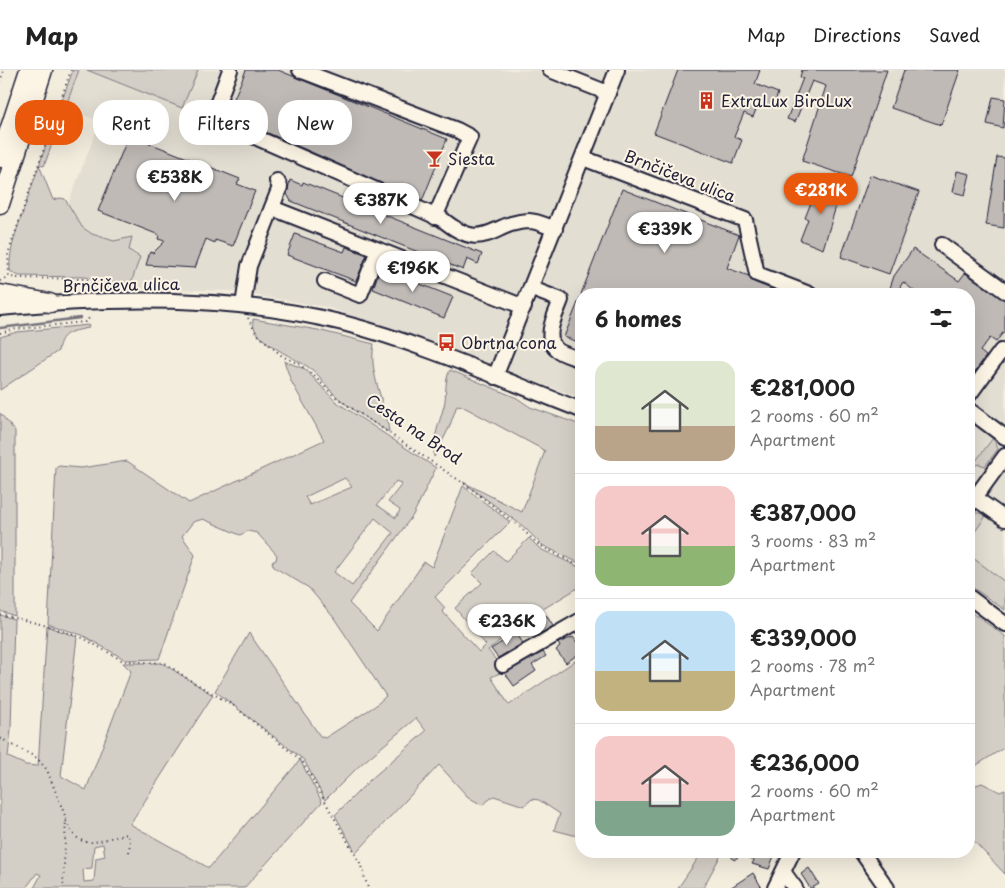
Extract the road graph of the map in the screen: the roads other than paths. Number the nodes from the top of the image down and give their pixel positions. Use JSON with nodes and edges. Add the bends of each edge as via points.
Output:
{"nodes":[{"id":1,"x":29,"y":70,"type":"edge"},
{"id":2,"x":43,"y":70,"type":"edge"},
{"id":3,"x":230,"y":70,"type":"edge"},
{"id":4,"x":300,"y":70,"type":"edge"},
{"id":5,"x":550,"y":70,"type":"edge"},
{"id":6,"x":617,"y":70,"type":"edge"},
{"id":7,"x":608,"y":93,"type":"junction"},
{"id":8,"x":0,"y":158,"type":"edge"},
{"id":9,"x":583,"y":158,"type":"junction"},
{"id":10,"x":276,"y":181,"type":"dead end"},
{"id":11,"x":0,"y":204,"type":"edge"},
{"id":12,"x":272,"y":208,"type":"junction"},
{"id":13,"x":435,"y":216,"type":"junction"},
{"id":14,"x":555,"y":229,"type":"junction"},
{"id":15,"x":942,"y":245,"type":"dead end"},
{"id":16,"x":378,"y":250,"type":"junction"},
{"id":17,"x":326,"y":281,"type":"dead end"},
{"id":18,"x":793,"y":288,"type":"edge"},
{"id":19,"x":532,"y":289,"type":"junction"},
{"id":20,"x":1005,"y":291,"type":"edge"},
{"id":21,"x":0,"y":294,"type":"edge"},
{"id":22,"x":50,"y":303,"type":"junction"},
{"id":23,"x":243,"y":306,"type":"junction"},
{"id":24,"x":524,"y":307,"type":"junction"},
{"id":25,"x":0,"y":308,"type":"edge"},
{"id":26,"x":1001,"y":351,"type":"dead end"},
{"id":27,"x":575,"y":358,"type":"edge"},
{"id":28,"x":496,"y":376,"type":"junction"},
{"id":29,"x":975,"y":387,"type":"edge"},
{"id":30,"x":575,"y":408,"type":"edge"},
{"id":31,"x":975,"y":414,"type":"edge"},
{"id":32,"x":1005,"y":437,"type":"edge"},
{"id":33,"x":1005,"y":456,"type":"edge"},
{"id":34,"x":975,"y":498,"type":"edge"},
{"id":35,"x":975,"y":503,"type":"edge"},
{"id":36,"x":1005,"y":518,"type":"edge"},
{"id":37,"x":975,"y":602,"type":"edge"},
{"id":38,"x":575,"y":624,"type":"edge"},
{"id":39,"x":1005,"y":624,"type":"edge"},
{"id":40,"x":503,"y":666,"type":"dead end"},
{"id":41,"x":790,"y":858,"type":"edge"},
{"id":42,"x":866,"y":858,"type":"edge"},
{"id":43,"x":784,"y":873,"type":"junction"},
{"id":44,"x":775,"y":888,"type":"edge"},
{"id":45,"x":795,"y":888,"type":"edge"},
{"id":46,"x":887,"y":888,"type":"edge"}],
"edges":[{"from":1,"to":8,"type":"main road"},
{"from":2,"to":11,"type":"main road"},
{"from":3,"to":13,"type":"street","via":[[212,118]]},
{"from":4,"to":13,"type":"street","via":[[470,137]]},
{"from":5,"to":7,"type":"street"},
{"from":6,"to":7,"type":"street"},
{"from":7,"to":9,"type":"street"},
{"from":9,"to":14,"type":"street"},
{"from":9,"to":18,"type":"street","name":"Brnčičeva ulica","via":[[745,220],[757,274]]},
{"from":10,"to":12,"type":"street","via":[[280,187]]},
{"from":12,"to":16,"type":"street"},
{"from":12,"to":23,"type":"street","via":[[250,266]]},
{"from":13,"to":14,"type":"street","via":[[471,235],[492,234],[526,221]]},
{"from":14,"to":19,"type":"street"},
{"from":15,"to":20,"type":"street"},
{"from":16,"to":17,"type":"street","via":[[360,295]]},
{"from":16,"to":24,"type":"street"},
{"from":19,"to":24,"type":"street"},
{"from":19,"to":27,"type":"street","via":[[561,300],[550,330],[550,340],[556,350]]},
{"from":21,"to":22,"type":"main road"},
{"from":22,"to":23,"type":"street","name":"Brnčičeva ulica","via":[[95,305],[146,300]]},
{"from":22,"to":25,"type":"street","name":"Brnčičeva ulica"},
{"from":23,"to":28,"type":"street","name":"Brnčičeva ulica","via":[[370,330]]},
{"from":24,"to":28,"type":"street"},
{"from":26,"to":29,"type":"street"},
{"from":28,"to":30,"type":"street","name":"Brnčičeva ulica"},
{"from":31,"to":32,"type":"street"},
{"from":33,"to":34,"type":"street"},
{"from":35,"to":36,"type":"street"},
{"from":37,"to":39,"type":"street"},
{"from":38,"to":40,"type":"street"},
{"from":41,"to":43,"type":"street"},
{"from":42,"to":46,"type":"street"},
{"from":43,"to":44,"type":"street"},
{"from":43,"to":45,"type":"street"}]}
